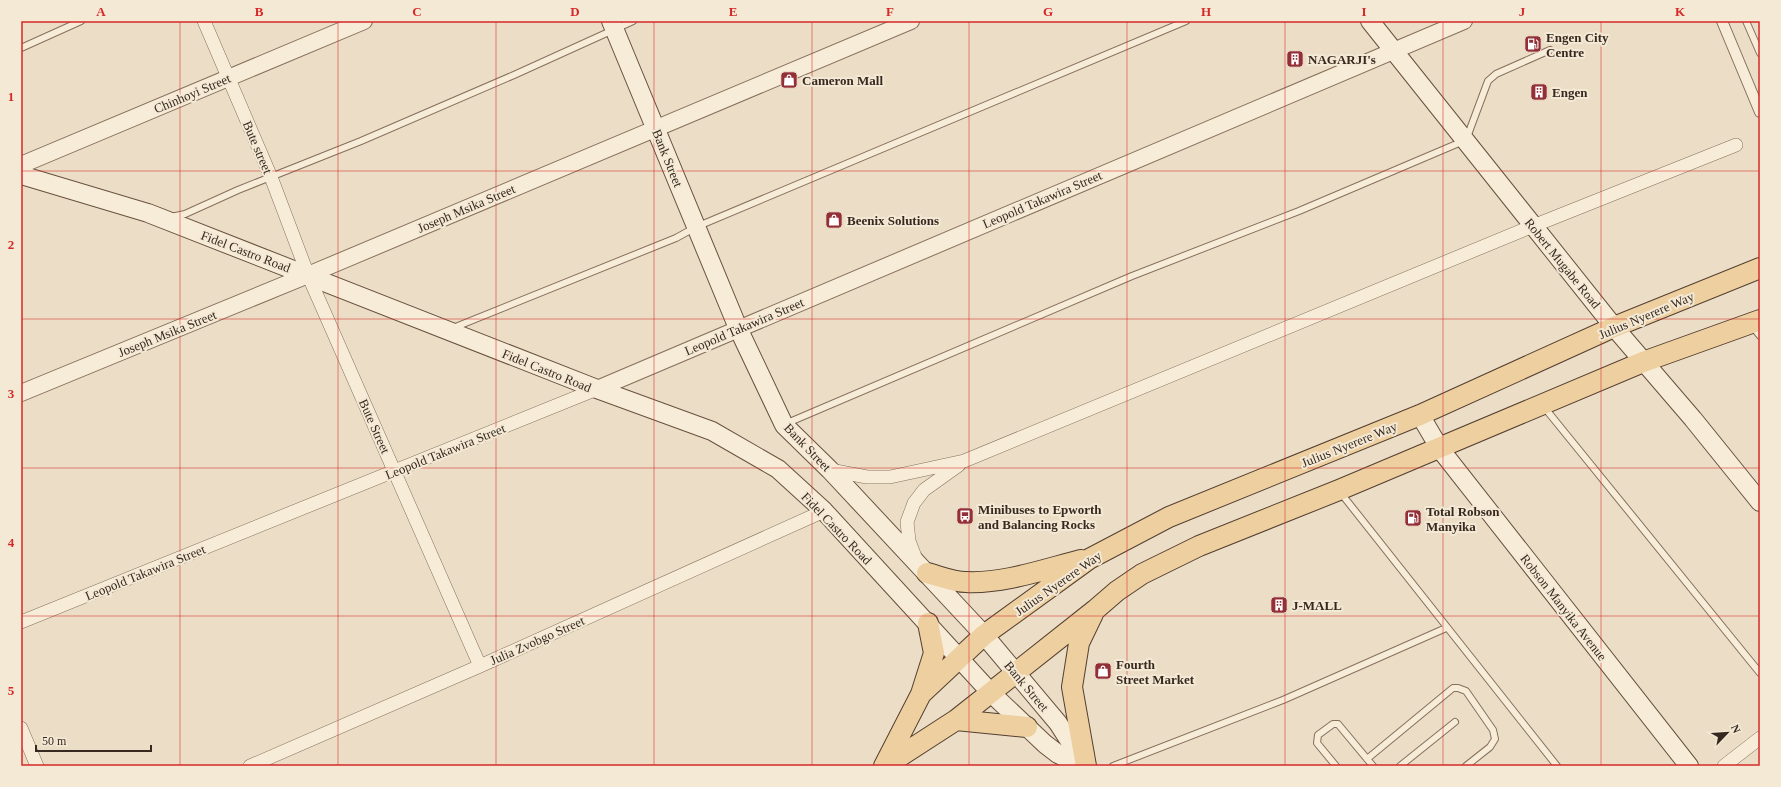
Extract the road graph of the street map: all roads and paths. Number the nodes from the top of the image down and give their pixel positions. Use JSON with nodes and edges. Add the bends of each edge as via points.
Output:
{"nodes":[{"id":1,"x":81,"y":21,"type":"edge"},
{"id":2,"x":204,"y":21,"type":"edge"},
{"id":3,"x":364,"y":21,"type":"edge"},
{"id":4,"x":633,"y":21,"type":"edge"},
{"id":5,"x":911,"y":21,"type":"edge"},
{"id":6,"x":1186,"y":21,"type":"edge"},
{"id":7,"x":1370,"y":21,"type":"edge"},
{"id":8,"x":1722,"y":21,"type":"edge"},
{"id":9,"x":1746,"y":21,"type":"edge"},
{"id":10,"x":1456,"y":22,"type":"edge"},
{"id":11,"x":613,"y":25,"type":"edge"},
{"id":12,"x":21,"y":48,"type":"edge"},
{"id":13,"x":1394,"y":50,"type":"junction"},
{"id":14,"x":1550,"y":50,"type":"dead end"},
{"id":15,"x":1760,"y":53,"type":"edge"},
{"id":16,"x":229,"y":78,"type":"junction"},
{"id":17,"x":1760,"y":112,"type":"edge"},
{"id":18,"x":655,"y":127,"type":"junction"},
{"id":19,"x":1466,"y":140,"type":"junction"},
{"id":20,"x":1736,"y":145,"type":"dead end"},
{"id":21,"x":21,"y":166,"type":"edge"},
{"id":22,"x":21,"y":175,"type":"edge"},
{"id":23,"x":271,"y":177,"type":"junction"},
{"id":24,"x":163,"y":219,"type":"junction"},
{"id":25,"x":1533,"y":226,"type":"junction"},
{"id":26,"x":696,"y":227,"type":"junction"},
{"id":27,"x":1760,"y":268,"type":"edge"},
{"id":28,"x":308,"y":275,"type":"junction"},
{"id":29,"x":1757,"y":326,"type":"edge"},
{"id":30,"x":1614,"y":327,"type":"junction"},
{"id":31,"x":738,"y":328,"type":"junction"},
{"id":32,"x":448,"y":330,"type":"junction"},
{"id":33,"x":1643,"y":362,"type":"junction"},
{"id":34,"x":597,"y":389,"type":"junction"},
{"id":35,"x":21,"y":393,"type":"edge"},
{"id":36,"x":1543,"y":405,"type":"junction"},
{"id":37,"x":1420,"y":415,"type":"junction"},
{"id":38,"x":784,"y":425,"type":"junction"},
{"id":39,"x":1440,"y":448,"type":"junction"},
{"id":40,"x":964,"y":461,"type":"junction"},
{"id":41,"x":830,"y":470,"type":"junction"},
{"id":42,"x":394,"y":471,"type":"junction"},
{"id":43,"x":1339,"y":490,"type":"junction"},
{"id":44,"x":1760,"y":502,"type":"edge"},
{"id":45,"x":824,"y":511,"type":"junction"},
{"id":46,"x":1089,"y":558,"type":"junction"},
{"id":47,"x":922,"y":567,"type":"junction"},
{"id":48,"x":1095,"y":610,"type":"junction"},
{"id":49,"x":21,"y":622,"type":"edge"},
{"id":50,"x":928,"y":623,"type":"junction"},
{"id":51,"x":1446,"y":628,"type":"junction"},
{"id":52,"x":984,"y":635,"type":"junction"},
{"id":53,"x":959,"y":658,"type":"junction"},
{"id":54,"x":480,"y":666,"type":"junction"},
{"id":55,"x":1015,"y":672,"type":"junction"},
{"id":56,"x":1760,"y":673,"type":"edge"},
{"id":57,"x":991,"y":693,"type":"junction"},
{"id":58,"x":921,"y":694,"type":"junction"},
{"id":59,"x":956,"y":720,"type":"junction"},
{"id":60,"x":1455,"y":722,"type":"dead end"},
{"id":61,"x":1026,"y":727,"type":"junction"},
{"id":62,"x":21,"y":728,"type":"edge"},
{"id":63,"x":1760,"y":738,"type":"edge"},
{"id":64,"x":1367,"y":759,"type":"junction"},
{"id":65,"x":37,"y":766,"type":"edge"},
{"id":66,"x":250,"y":766,"type":"edge"},
{"id":67,"x":885,"y":766,"type":"edge"},
{"id":68,"x":1082,"y":766,"type":"edge"},
{"id":69,"x":1085,"y":766,"type":"edge"},
{"id":70,"x":1113,"y":766,"type":"edge"},
{"id":71,"x":1336,"y":766,"type":"edge"},
{"id":72,"x":1373,"y":766,"type":"edge"},
{"id":73,"x":1400,"y":766,"type":"edge"},
{"id":74,"x":1466,"y":766,"type":"edge"},
{"id":75,"x":1557,"y":766,"type":"edge"},
{"id":76,"x":1689,"y":766,"type":"edge"},
{"id":77,"x":1724,"y":766,"type":"edge"}],
"edges":[{"from":1,"to":12,"type":"lane"},
{"from":2,"to":16,"type":"street","name":"Bute street"},
{"from":3,"to":16,"type":"street","name":"Chinhoyi Street"},
{"from":4,"to":11,"type":"lane"},
{"from":5,"to":18,"type":"street","name":"Joseph Msika Street"},
{"from":6,"to":26,"type":"lane"},
{"from":7,"to":13,"type":"main road","name":"Robert Mugabe Road"},
{"from":8,"to":17,"type":"street"},
{"from":9,"to":15,"type":"lane"},
{"from":10,"to":13,"type":"street","name":"Leopold Takawira Street"},
{"from":11,"to":18,"type":"main road","name":"Bank Street"},
{"from":11,"to":23,"type":"lane","via":[[499,81]]},
{"from":13,"to":19,"type":"main road","name":"Robert Mugabe Road"},
{"from":13,"to":31,"type":"street","name":"Leopold Takawira Street"},
{"from":14,"to":19,"type":"lane","via":[[1488,80]]},
{"from":16,"to":21,"type":"street","name":"Chinhoyi Street"},
{"from":16,"to":23,"type":"street","name":"Bute street"},
{"from":18,"to":26,"type":"main road","name":"Bank Street"},
{"from":18,"to":28,"type":"street","name":"Joseph Msika Street"},
{"from":19,"to":25,"type":"main road","name":"Robert Mugabe Road"},
{"from":19,"to":38,"type":"lane","via":[[1125,279]]},
{"from":20,"to":25,"type":"street"},
{"from":22,"to":24,"type":"main road","name":"Fidel Castro Road"},
{"from":23,"to":24,"type":"lane","via":[[185,214]]},
{"from":23,"to":28,"type":"street","name":"Bute street"},
{"from":24,"to":28,"type":"main road","name":"Fidel Castro Road"},
{"from":25,"to":30,"type":"main road","name":"Robert Mugabe Road"},
{"from":25,"to":40,"type":"street"},
{"from":26,"to":31,"type":"main road","name":"Bank Street"},
{"from":26,"to":32,"type":"lane","via":[[676,238]]},
{"from":27,"to":30,"type":"main road","name":"Julius Nyerere Way"},
{"from":28,"to":32,"type":"main road","name":"Fidel Castro Road"},
{"from":28,"to":35,"type":"street","name":"Joseph Msika Street"},
{"from":28,"to":42,"type":"street","name":"Bute Street"},
{"from":29,"to":33,"type":"main road"},
{"from":30,"to":33,"type":"main road","name":"Robert Mugabe Road"},
{"from":30,"to":37,"type":"main road","name":"Julius Nyerere Way"},
{"from":31,"to":34,"type":"street","name":"Leopold Takawira Street"},
{"from":31,"to":38,"type":"main road","name":"Bank Street"},
{"from":32,"to":34,"type":"main road","name":"Fidel Castro Road"},
{"from":33,"to":36,"type":"main road"},
{"from":33,"to":44,"type":"main road","name":"Robert Mugabe Road"},
{"from":34,"to":42,"type":"street","name":"Leopold Takawira Street"},
{"from":34,"to":45,"type":"main road","name":"Fidel Castro Road","via":[[712,431],[778,469]]},
{"from":36,"to":39,"type":"main road"},
{"from":36,"to":56,"type":"lane"},
{"from":37,"to":39,"type":"main road","name":"Robson Manyika Avenue"},
{"from":37,"to":46,"type":"main road","name":"Julius Nyerere Way","via":[[1169,517]]},
{"from":38,"to":41,"type":"main road","name":"Bank Street"},
{"from":39,"to":43,"type":"main road"},
{"from":39,"to":76,"type":"main road","name":"Robson Manyika Avenue"},
{"from":40,"to":41,"type":"street","via":[[890,477],[867,477]]},
{"from":40,"to":47,"type":"street","via":[[924,490],[914,503],[907,522],[909,541]]},
{"from":41,"to":47,"type":"main road","name":"Bank Street"},
{"from":42,"to":49,"type":"street","name":"Leopold Takawira Street"},
{"from":42,"to":54,"type":"street","name":"Bute Street"},
{"from":43,"to":48,"type":"main road","via":[[1199,546],[1149,570],[1117,590]]},
{"from":43,"to":51,"type":"lane"},
{"from":45,"to":50,"type":"main road","name":"Fidel Castro Road"},
{"from":45,"to":54,"type":"street","name":"Julia Zvobgo Street"},
{"from":46,"to":47,"type":"main road","via":[[980,582],[964,582]]},
{"from":46,"to":52,"type":"main road","name":"Julius Nyerere Way"},
{"from":47,"to":52,"type":"main road","name":"Bank Street"},
{"from":48,"to":55,"type":"main road"},
{"from":48,"to":69,"type":"main road","via":[[1079,643],[1072,687]]},
{"from":50,"to":53,"type":"main road","name":"Fidel Castro Road"},
{"from":50,"to":58,"type":"main road","via":[[934,653]]},
{"from":51,"to":70,"type":"lane","via":[[1283,700]]},
{"from":51,"to":75,"type":"lane"},
{"from":52,"to":53,"type":"main road","name":"Julius Nyerere Way"},
{"from":52,"to":55,"type":"main road","name":"Bank Street"},
{"from":53,"to":57,"type":"main road","name":"Fidel Castro Road"},
{"from":53,"to":58,"type":"main road","name":"Julius Nyerere Way"},
{"from":54,"to":66,"type":"street","name":"Julia Zvobgo Street"},
{"from":55,"to":57,"type":"main road"},
{"from":55,"to":69,"type":"main road","name":"Bank Street","via":[[1058,722]]},
{"from":57,"to":59,"type":"main road"},
{"from":57,"to":61,"type":"main road","name":"Fidel Castro Road"},
{"from":58,"to":67,"type":"main road"},
{"from":59,"to":61,"type":"main road"},
{"from":59,"to":67,"type":"main road"},
{"from":60,"to":73,"type":"lane"},
{"from":61,"to":68,"type":"main road","name":"Fidel Castro Road","via":[[1058,754]]},
{"from":62,"to":65,"type":"street"},
{"from":63,"to":77,"type":"street"},
{"from":64,"to":71,"type":"lane","via":[[1344,730],[1338,724],[1333,724],[1318,735],[1316,743]]},
{"from":64,"to":72,"type":"lane"},
{"from":64,"to":74,"type":"lane","via":[[1453,688],[1458,688],[1466,691],[1493,730],[1495,739],[1490,747]]}]}
